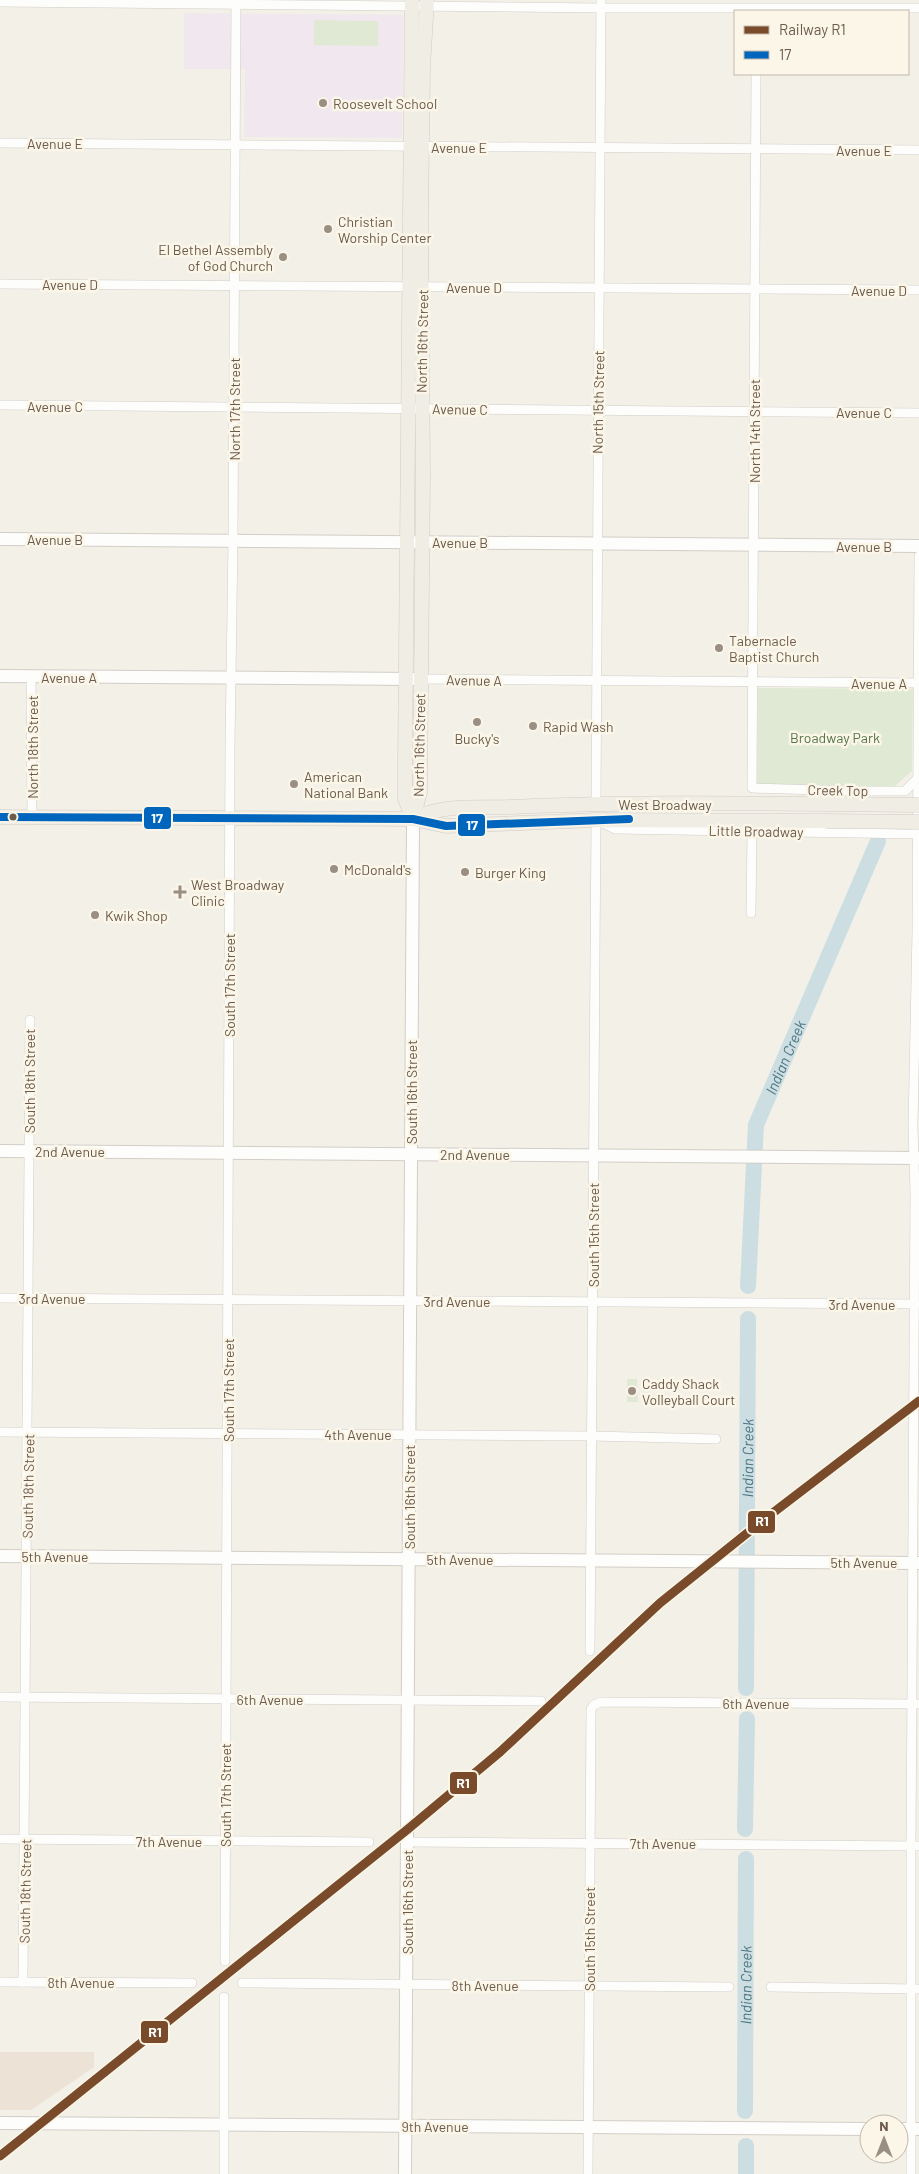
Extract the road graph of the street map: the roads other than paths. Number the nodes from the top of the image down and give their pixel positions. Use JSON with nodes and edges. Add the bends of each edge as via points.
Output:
{"nodes":[{"id":1,"x":0,"y":2,"type":"edge"},
{"id":2,"x":236,"y":2,"type":"edge"},
{"id":3,"x":412,"y":3,"type":"edge"},
{"id":4,"x":427,"y":3,"type":"edge"},
{"id":5,"x":601,"y":4,"type":"edge"},
{"id":6,"x":756,"y":6,"type":"edge"},
{"id":7,"x":919,"y":8,"type":"edge"},
{"id":8,"x":756,"y":75,"type":"edge"},
{"id":9,"x":0,"y":143,"type":"edge"},
{"id":10,"x":235,"y":145,"type":"junction"},
{"id":11,"x":417,"y":147,"type":"junction"},
{"id":12,"x":600,"y":148,"type":"junction"},
{"id":13,"x":756,"y":149,"type":"junction"},
{"id":14,"x":919,"y":150,"type":"edge"},
{"id":15,"x":0,"y":284,"type":"edge"},
{"id":16,"x":235,"y":286,"type":"junction"},
{"id":17,"x":416,"y":287,"type":"junction"},
{"id":18,"x":599,"y":288,"type":"junction"},
{"id":19,"x":755,"y":289,"type":"junction"},
{"id":20,"x":919,"y":290,"type":"edge"},
{"id":21,"x":0,"y":405,"type":"edge"},
{"id":22,"x":234,"y":407,"type":"junction"},
{"id":23,"x":415,"y":408,"type":"junction"},
{"id":24,"x":598,"y":410,"type":"junction"},
{"id":25,"x":754,"y":411,"type":"junction"},
{"id":26,"x":919,"y":412,"type":"edge"},
{"id":27,"x":0,"y":539,"type":"edge"},
{"id":28,"x":233,"y":540,"type":"junction"},
{"id":29,"x":406,"y":542,"type":"junction"},
{"id":30,"x":422,"y":542,"type":"junction"},
{"id":31,"x":597,"y":544,"type":"junction"},
{"id":32,"x":754,"y":545,"type":"junction"},
{"id":33,"x":919,"y":546,"type":"edge"},
{"id":34,"x":919,"y":556,"type":"edge"},
{"id":35,"x":0,"y":676,"type":"edge"},
{"id":36,"x":32,"y":676,"type":"junction"},
{"id":37,"x":230,"y":678,"type":"junction"},
{"id":38,"x":413,"y":679,"type":"junction"},
{"id":39,"x":596,"y":681,"type":"junction"},
{"id":40,"x":752,"y":682,"type":"junction"},
{"id":41,"x":918,"y":683,"type":"edge"},
{"id":42,"x":918,"y":777,"type":"edge"},
{"id":43,"x":752,"y":788,"type":"joint"},
{"id":44,"x":596,"y":804,"type":"junction"},
{"id":45,"x":919,"y":805,"type":"edge"},
{"id":46,"x":0,"y":816,"type":"edge"},
{"id":47,"x":32,"y":817,"type":"junction"},
{"id":48,"x":230,"y":818,"type":"junction"},
{"id":49,"x":413,"y":819,"type":"junction"},
{"id":50,"x":596,"y":820,"type":"junction"},
{"id":51,"x":918,"y":828,"type":"edge"},
{"id":52,"x":752,"y":831,"type":"junction"},
{"id":53,"x":751,"y":913,"type":"dead end"},
{"id":54,"x":30,"y":1020,"type":"dead end"},
{"id":55,"x":0,"y":1150,"type":"edge"},
{"id":56,"x":29,"y":1151,"type":"junction"},
{"id":57,"x":229,"y":1152,"type":"junction"},
{"id":58,"x":412,"y":1154,"type":"junction"},
{"id":59,"x":594,"y":1155,"type":"junction"},
{"id":60,"x":916,"y":1158,"type":"edge"},
{"id":61,"x":0,"y":1298,"type":"edge"},
{"id":62,"x":29,"y":1298,"type":"junction"},
{"id":63,"x":228,"y":1299,"type":"junction"},
{"id":64,"x":410,"y":1300,"type":"junction"},
{"id":65,"x":593,"y":1301,"type":"junction"},
{"id":66,"x":914,"y":1304,"type":"junction"},
{"id":67,"x":0,"y":1432,"type":"edge"},
{"id":68,"x":28,"y":1432,"type":"junction"},
{"id":69,"x":227,"y":1433,"type":"junction"},
{"id":70,"x":409,"y":1434,"type":"junction"},
{"id":71,"x":592,"y":1436,"type":"junction"},
{"id":72,"x":716,"y":1439,"type":"dead end"},
{"id":73,"x":916,"y":1440,"type":"edge"},
{"id":74,"x":0,"y":1556,"type":"edge"},
{"id":75,"x":27,"y":1556,"type":"junction"},
{"id":76,"x":226,"y":1557,"type":"junction"},
{"id":77,"x":409,"y":1559,"type":"junction"},
{"id":78,"x":590,"y":1560,"type":"junction"},
{"id":79,"x":916,"y":1563,"type":"edge"},
{"id":80,"x":590,"y":1651,"type":"dead end"},
{"id":81,"x":0,"y":1697,"type":"edge"},
{"id":82,"x":26,"y":1698,"type":"junction"},
{"id":83,"x":226,"y":1699,"type":"junction"},
{"id":84,"x":408,"y":1700,"type":"junction"},
{"id":85,"x":541,"y":1701,"type":"dead end"},
{"id":86,"x":916,"y":1704,"type":"edge"},
{"id":87,"x":594,"y":1705,"type":"joint"},
{"id":88,"x":0,"y":1839,"type":"edge"},
{"id":89,"x":25,"y":1840,"type":"junction"},
{"id":90,"x":225,"y":1841,"type":"junction"},
{"id":91,"x":369,"y":1842,"type":"dead end"},
{"id":92,"x":407,"y":1842,"type":"junction"},
{"id":93,"x":590,"y":1843,"type":"junction"},
{"id":94,"x":915,"y":1846,"type":"edge"},
{"id":95,"x":225,"y":1961,"type":"dead end"},
{"id":96,"x":0,"y":1982,"type":"edge"},
{"id":97,"x":23,"y":1982,"type":"junction"},
{"id":98,"x":192,"y":1983,"type":"dead end"},
{"id":99,"x":242,"y":1983,"type":"dead end"},
{"id":100,"x":406,"y":1984,"type":"junction"},
{"id":101,"x":589,"y":1986,"type":"junction"},
{"id":102,"x":728,"y":1987,"type":"dead end"},
{"id":103,"x":771,"y":1988,"type":"dead end"},
{"id":104,"x":915,"y":1989,"type":"edge"},
{"id":105,"x":224,"y":1997,"type":"dead end"},
{"id":106,"x":0,"y":2123,"type":"edge"},
{"id":107,"x":224,"y":2124,"type":"junction"},
{"id":108,"x":405,"y":2126,"type":"junction"},
{"id":109,"x":587,"y":2127,"type":"junction"},
{"id":110,"x":859,"y":2129,"type":"edge"},
{"id":111,"x":910,"y":2129,"type":"edge"},
{"id":112,"x":224,"y":2174,"type":"edge"},
{"id":113,"x":405,"y":2174,"type":"edge"},
{"id":114,"x":588,"y":2174,"type":"edge"},
{"id":115,"x":911,"y":2174,"type":"edge"}],
"edges":[{"from":1,"to":2,"type":"street"},
{"from":2,"to":3,"type":"street"},
{"from":2,"to":10,"type":"street","name":"North 17th Street"},
{"from":3,"to":4,"type":"street"},
{"from":3,"to":11,"type":"main road","name":"North 16th Street"},
{"from":4,"to":5,"type":"street"},
{"from":4,"to":11,"type":"main road","name":"North 16th Street"},
{"from":5,"to":6,"type":"street"},
{"from":5,"to":12,"type":"street","name":"North 15th Street"},
{"from":6,"to":7,"type":"street"},
{"from":8,"to":13,"type":"street","name":"North 14th Street"},
{"from":9,"to":10,"type":"street","name":"Avenue E"},
{"from":10,"to":11,"type":"street","name":"Avenue E"},
{"from":10,"to":16,"type":"street","name":"North 17th Street"},
{"from":11,"to":12,"type":"street","name":"Avenue E"},
{"from":11,"to":17,"type":"main road","name":"North 16th Street"},
{"from":12,"to":13,"type":"street","name":"Avenue E"},
{"from":12,"to":18,"type":"street","name":"North 15th Street"},
{"from":13,"to":14,"type":"street","name":"Avenue E"},
{"from":13,"to":19,"type":"street","name":"North 14th Street"},
{"from":15,"to":16,"type":"street","name":"Avenue D"},
{"from":16,"to":17,"type":"street","name":"Avenue D"},
{"from":16,"to":22,"type":"street","name":"North 17th Street"},
{"from":17,"to":18,"type":"street","name":"Avenue D"},
{"from":17,"to":23,"type":"main road","name":"North 16th Street"},
{"from":18,"to":19,"type":"street","name":"Avenue D"},
{"from":18,"to":24,"type":"street","name":"North 15th Street"},
{"from":19,"to":20,"type":"street","name":"Avenue D"},
{"from":19,"to":25,"type":"street","name":"North 14th Street"},
{"from":21,"to":22,"type":"street","name":"Avenue C"},
{"from":22,"to":23,"type":"street","name":"Avenue C"},
{"from":22,"to":28,"type":"street","name":"North 17th Street"},
{"from":23,"to":24,"type":"street","name":"Avenue C"},
{"from":23,"to":29,"type":"main road","name":"North 16th Street"},
{"from":23,"to":30,"type":"main road","name":"North 16th Street"},
{"from":24,"to":25,"type":"street","name":"Avenue C"},
{"from":24,"to":31,"type":"street","name":"North 15th Street"},
{"from":25,"to":26,"type":"street","name":"Avenue C"},
{"from":25,"to":32,"type":"street","name":"North 14th Street"},
{"from":27,"to":28,"type":"street","name":"Avenue B"},
{"from":28,"to":29,"type":"street","name":"Avenue B"},
{"from":28,"to":37,"type":"street","name":"North 17th Street"},
{"from":29,"to":30,"type":"street","name":"Avenue B"},
{"from":29,"to":38,"type":"main road","name":"North 16th Street"},
{"from":30,"to":31,"type":"street","name":"Avenue B"},
{"from":30,"to":38,"type":"main road","name":"North 16th Street"},
{"from":31,"to":32,"type":"street","name":"Avenue B"},
{"from":31,"to":39,"type":"street","name":"North 15th Street"},
{"from":32,"to":33,"type":"street","name":"Avenue B"},
{"from":32,"to":40,"type":"street","name":"North 14th Street"},
{"from":34,"to":41,"type":"street"},
{"from":35,"to":36,"type":"street","name":"Avenue A"},
{"from":36,"to":37,"type":"street","name":"Avenue A"},
{"from":36,"to":47,"type":"street","name":"North 18th Street"},
{"from":37,"to":38,"type":"street","name":"Avenue A"},
{"from":37,"to":48,"type":"street","name":"North 17th Street"},
{"from":38,"to":39,"type":"street","name":"Avenue A"},
{"from":38,"to":49,"type":"main road","name":"North 16th Street","via":[[420,792]]},
{"from":39,"to":40,"type":"street","name":"Avenue A"},
{"from":39,"to":44,"type":"street","name":"North 15th Street"},
{"from":40,"to":41,"type":"street","name":"Avenue A"},
{"from":40,"to":43,"type":"street","name":"North 14th Street"},
{"from":41,"to":42,"type":"street"},
{"from":42,"to":43,"type":"street","name":"Creek Top","via":[[905,791]]},
{"from":42,"to":51,"type":"street"},
{"from":44,"to":45,"type":"main road","name":"West Broadway","bridge":true},
{"from":44,"to":49,"type":"main road","name":"West Broadway","via":[[434,810]]},
{"from":46,"to":47,"type":"main road","name":"West Broadway"},
{"from":47,"to":48,"type":"main road","name":"West Broadway"},
{"from":48,"to":49,"type":"main road","name":"West Broadway"},
{"from":48,"to":57,"type":"street","name":"South 17th Street"},
{"from":49,"to":50,"type":"main road","name":"West Broadway","via":[[446,826]]},
{"from":49,"to":58,"type":"street","name":"South 16th Street"},
{"from":50,"to":51,"type":"main road","name":"West Broadway","bridge":true,"via":[[826,821]]},
{"from":50,"to":52,"type":"street","name":"Little Broadway","via":[[614,829]]},
{"from":50,"to":59,"type":"street","name":"South 15th Street"},
{"from":51,"to":52,"type":"street","name":"Little Broadway"},
{"from":51,"to":60,"type":"street"},
{"from":52,"to":53,"type":"street"},
{"from":54,"to":56,"type":"street","name":"South 18th Street"},
{"from":55,"to":56,"type":"street","name":"2nd Avenue"},
{"from":56,"to":57,"type":"street","name":"2nd Avenue"},
{"from":56,"to":62,"type":"street","name":"South 18th Street"},
{"from":57,"to":58,"type":"street","name":"2nd Avenue"},
{"from":57,"to":63,"type":"street","name":"South 17th Street"},
{"from":58,"to":59,"type":"street","name":"2nd Avenue"},
{"from":58,"to":64,"type":"street","name":"South 16th Street"},
{"from":59,"to":60,"type":"street","name":"2nd Avenue"},
{"from":59,"to":65,"type":"street","name":"South 15th Street"},
{"from":60,"to":66,"type":"street"},
{"from":61,"to":62,"type":"street","name":"3rd Avenue"},
{"from":62,"to":63,"type":"street","name":"3rd Avenue"},
{"from":62,"to":68,"type":"street","name":"South 18th Street"},
{"from":63,"to":64,"type":"street","name":"3rd Avenue"},
{"from":63,"to":69,"type":"street","name":"South 17th Street"},
{"from":64,"to":65,"type":"street","name":"3rd Avenue"},
{"from":64,"to":70,"type":"street","name":"South 16th Street"},
{"from":65,"to":66,"type":"street","name":"3rd Avenue"},
{"from":65,"to":71,"type":"street","name":"South 15th Street"},
{"from":66,"to":73,"type":"street"},
{"from":67,"to":68,"type":"street","name":"4th Avenue"},
{"from":68,"to":69,"type":"street","name":"4th Avenue"},
{"from":68,"to":75,"type":"street","name":"South 18th Street"},
{"from":69,"to":70,"type":"street","name":"4th Avenue"},
{"from":69,"to":76,"type":"street","name":"South 17th Street"},
{"from":70,"to":71,"type":"street","name":"4th Avenue"},
{"from":70,"to":77,"type":"street","name":"South 16th Street"},
{"from":71,"to":72,"type":"street","name":"4th Avenue"},
{"from":71,"to":78,"type":"street","name":"South 15th Street"},
{"from":73,"to":79,"type":"street"},
{"from":74,"to":75,"type":"street","name":"5th Avenue"},
{"from":75,"to":76,"type":"street","name":"5th Avenue"},
{"from":75,"to":82,"type":"street","name":"South 18th Street"},
{"from":76,"to":77,"type":"street","name":"5th Avenue"},
{"from":76,"to":83,"type":"street","name":"South 17th Street"},
{"from":77,"to":78,"type":"street","name":"5th Avenue"},
{"from":77,"to":84,"type":"street","name":"South 16th Street"},
{"from":78,"to":79,"type":"street","name":"5th Avenue"},
{"from":78,"to":80,"type":"street","name":"South 15th Street"},
{"from":79,"to":86,"type":"street"},
{"from":81,"to":82,"type":"street","name":"6th Avenue"},
{"from":82,"to":83,"type":"street","name":"6th Avenue"},
{"from":82,"to":89,"type":"street","name":"South 18th Street"},
{"from":83,"to":84,"type":"street","name":"6th Avenue"},
{"from":83,"to":90,"type":"street","name":"South 17th Street"},
{"from":84,"to":85,"type":"street","name":"6th Avenue"},
{"from":84,"to":92,"type":"street","name":"South 16th Street"},
{"from":86,"to":87,"type":"street","name":"6th Avenue","via":[[601,1702]]},
{"from":86,"to":94,"type":"street"},
{"from":87,"to":93,"type":"street","name":"South 15th Street","via":[[590,1712]]},
{"from":88,"to":89,"type":"street","name":"7th Avenue"},
{"from":89,"to":90,"type":"street","name":"7th Avenue"},
{"from":89,"to":97,"type":"street","name":"South 18th Street"},
{"from":90,"to":91,"type":"street","name":"7th Avenue"},
{"from":90,"to":95,"type":"street","name":"South 17th Street"},
{"from":92,"to":93,"type":"street","name":"7th Avenue"},
{"from":92,"to":100,"type":"street","name":"South 16th Street"},
{"from":93,"to":94,"type":"street","name":"7th Avenue"},
{"from":93,"to":101,"type":"street","name":"South 15th Street"},
{"from":94,"to":104,"type":"street"},
{"from":96,"to":97,"type":"street","name":"8th Avenue"},
{"from":97,"to":98,"type":"street","name":"8th Avenue"},
{"from":99,"to":100,"type":"street","name":"8th Avenue"},
{"from":100,"to":101,"type":"street","name":"8th Avenue"},
{"from":100,"to":108,"type":"street","name":"South 16th Street"},
{"from":101,"to":102,"type":"street","name":"8th Avenue"},
{"from":101,"to":109,"type":"street","name":"South 15th Street"},
{"from":103,"to":104,"type":"street"},
{"from":104,"to":111,"type":"street"},
{"from":105,"to":107,"type":"street"},
{"from":106,"to":107,"type":"street","name":"9th Avenue"},
{"from":107,"to":108,"type":"street","name":"9th Avenue"},
{"from":107,"to":112,"type":"street"},
{"from":108,"to":109,"type":"street","name":"9th Avenue"},
{"from":108,"to":113,"type":"street","name":"South 16th Street"},
{"from":109,"to":110,"type":"street","name":"9th Avenue"},
{"from":109,"to":114,"type":"street","name":"South 15th Street"},
{"from":111,"to":115,"type":"street"}]}
